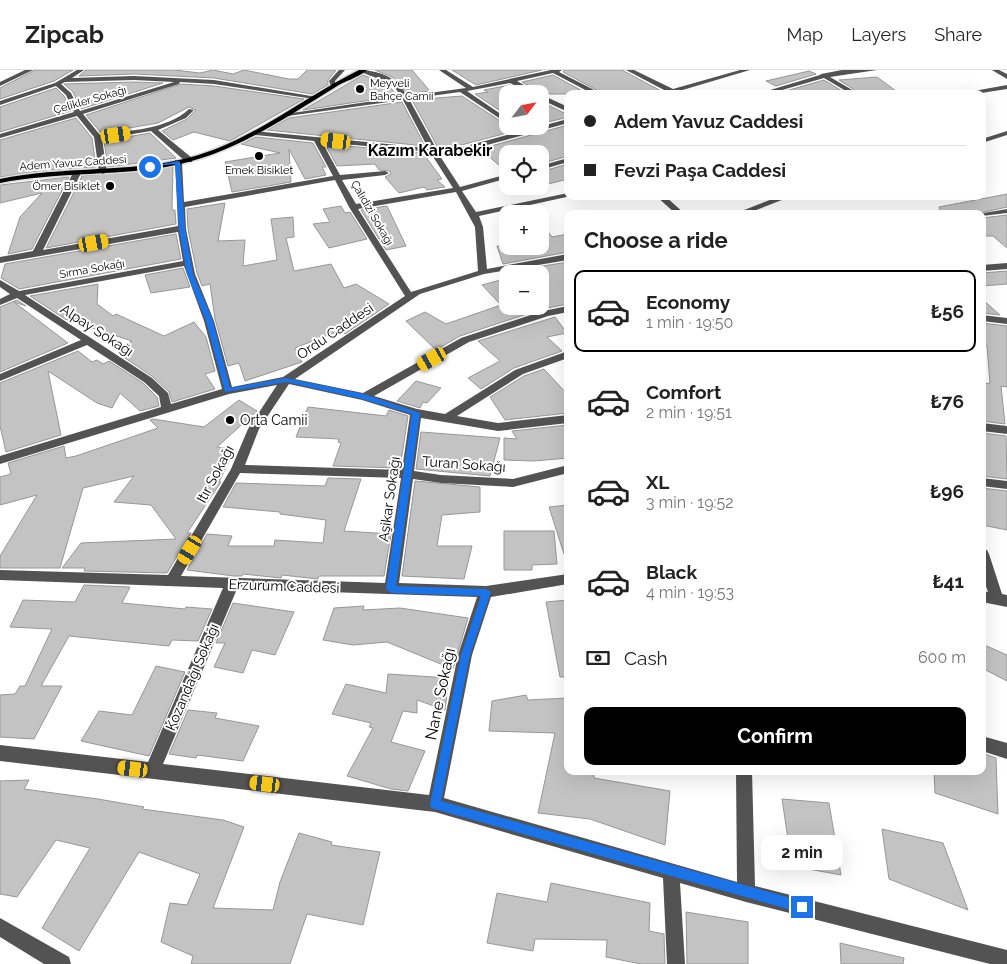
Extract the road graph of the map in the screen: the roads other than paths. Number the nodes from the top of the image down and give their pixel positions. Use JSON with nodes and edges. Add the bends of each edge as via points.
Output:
{"nodes":[{"id":1,"x":30,"y":70,"type":"edge"},
{"id":2,"x":81,"y":70,"type":"edge"},
{"id":3,"x":146,"y":70,"type":"edge"},
{"id":4,"x":342,"y":70,"type":"edge"},
{"id":5,"x":363,"y":70,"type":"edge"},
{"id":6,"x":442,"y":70,"type":"edge"},
{"id":7,"x":520,"y":70,"type":"edge"},
{"id":8,"x":629,"y":70,"type":"edge"},
{"id":9,"x":747,"y":70,"type":"edge"},
{"id":10,"x":814,"y":70,"type":"edge"},
{"id":11,"x":874,"y":70,"type":"edge"},
{"id":12,"x":995,"y":70,"type":"edge"},
{"id":13,"x":556,"y":71,"type":"edge"},
{"id":14,"x":532,"y":76,"type":"junction"},
{"id":15,"x":825,"y":76,"type":"junction"},
{"id":16,"x":1007,"y":77,"type":"edge"},
{"id":17,"x":134,"y":78,"type":"junction"},
{"id":18,"x":184,"y":80,"type":"junction"},
{"id":19,"x":511,"y":81,"type":"junction"},
{"id":20,"x":60,"y":82,"type":"junction"},
{"id":21,"x":0,"y":84,"type":"edge"},
{"id":22,"x":333,"y":85,"type":"junction"},
{"id":23,"x":519,"y":85,"type":"edge"},
{"id":24,"x":472,"y":88,"type":"junction"},
{"id":25,"x":1007,"y":88,"type":"edge"},
{"id":26,"x":461,"y":90,"type":"junction"},
{"id":27,"x":592,"y":90,"type":"edge"},
{"id":28,"x":670,"y":90,"type":"edge"},
{"id":29,"x":676,"y":90,"type":"edge"},
{"id":30,"x":774,"y":90,"type":"edge"},
{"id":31,"x":849,"y":90,"type":"edge"},
{"id":32,"x":986,"y":91,"type":"edge"},
{"id":33,"x":314,"y":97,"type":"junction"},
{"id":34,"x":404,"y":98,"type":"junction"},
{"id":35,"x":549,"y":100,"type":"edge"},
{"id":36,"x":0,"y":103,"type":"edge"},
{"id":37,"x":564,"y":108,"type":"edge"},
{"id":38,"x":191,"y":110,"type":"dead end"},
{"id":39,"x":78,"y":113,"type":"junction"},
{"id":40,"x":288,"y":114,"type":"junction"},
{"id":41,"x":499,"y":116,"type":"edge"},
{"id":42,"x":564,"y":122,"type":"edge"},
{"id":43,"x":549,"y":127,"type":"edge"},
{"id":44,"x":153,"y":129,"type":"junction"},
{"id":45,"x":256,"y":133,"type":"junction"},
{"id":46,"x":1007,"y":134,"type":"edge"},
{"id":47,"x":521,"y":135,"type":"edge"},
{"id":48,"x":0,"y":136,"type":"edge"},
{"id":49,"x":98,"y":137,"type":"junction"},
{"id":50,"x":993,"y":137,"type":"junction"},
{"id":51,"x":317,"y":138,"type":"junction"},
{"id":52,"x":986,"y":140,"type":"edge"},
{"id":53,"x":1007,"y":145,"type":"edge"},
{"id":54,"x":434,"y":152,"type":"junction"},
{"id":55,"x":190,"y":160,"type":"junction"},
{"id":56,"x":564,"y":161,"type":"edge"},
{"id":57,"x":178,"y":162,"type":"junction"},
{"id":58,"x":549,"y":165,"type":"edge"},
{"id":59,"x":103,"y":172,"type":"junction"},
{"id":60,"x":77,"y":173,"type":"junction"},
{"id":61,"x":385,"y":173,"type":"dead end"},
{"id":62,"x":339,"y":178,"type":"junction"},
{"id":63,"x":499,"y":178,"type":"edge"},
{"id":64,"x":0,"y":181,"type":"edge"},
{"id":65,"x":456,"y":190,"type":"junction"},
{"id":66,"x":564,"y":196,"type":"edge"},
{"id":67,"x":665,"y":200,"type":"edge"},
{"id":68,"x":777,"y":200,"type":"edge"},
{"id":69,"x":180,"y":204,"type":"junction"},
{"id":70,"x":353,"y":207,"type":"junction"},
{"id":71,"x":676,"y":210,"type":"edge"},
{"id":72,"x":749,"y":210,"type":"edge"},
{"id":73,"x":1007,"y":210,"type":"edge"},
{"id":74,"x":986,"y":213,"type":"edge"},
{"id":75,"x":474,"y":215,"type":"junction"},
{"id":76,"x":182,"y":229,"type":"junction"},
{"id":77,"x":37,"y":253,"type":"junction"},
{"id":78,"x":564,"y":258,"type":"edge"},
{"id":79,"x":0,"y":260,"type":"edge"},
{"id":80,"x":188,"y":263,"type":"junction"},
{"id":81,"x":1007,"y":266,"type":"edge"},
{"id":82,"x":986,"y":268,"type":"edge"},
{"id":83,"x":483,"y":272,"type":"junction"},
{"id":84,"x":0,"y":282,"type":"edge"},
{"id":85,"x":18,"y":294,"type":"junction"},
{"id":86,"x":410,"y":297,"type":"junction"},
{"id":87,"x":0,"y":302,"type":"edge"},
{"id":88,"x":564,"y":310,"type":"edge"},
{"id":89,"x":986,"y":318,"type":"edge"},
{"id":90,"x":1007,"y":321,"type":"edge"},
{"id":91,"x":88,"y":341,"type":"junction"},
{"id":92,"x":564,"y":355,"type":"edge"},
{"id":93,"x":0,"y":378,"type":"edge"},
{"id":94,"x":286,"y":380,"type":"junction"},
{"id":95,"x":228,"y":391,"type":"junction"},
{"id":96,"x":364,"y":397,"type":"junction"},
{"id":97,"x":167,"y":409,"type":"junction"},
{"id":98,"x":416,"y":413,"type":"junction"},
{"id":99,"x":445,"y":419,"type":"junction"},
{"id":100,"x":564,"y":419,"type":"edge"},
{"id":101,"x":986,"y":427,"type":"edge"},
{"id":102,"x":1007,"y":430,"type":"edge"},
{"id":103,"x":0,"y":460,"type":"edge"},
{"id":104,"x":237,"y":469,"type":"junction"},
{"id":105,"x":564,"y":470,"type":"edge"},
{"id":106,"x":407,"y":474,"type":"junction"},
{"id":107,"x":986,"y":482,"type":"edge"},
{"id":108,"x":1007,"y":485,"type":"edge"},
{"id":109,"x":986,"y":563,"type":"edge"},
{"id":110,"x":0,"y":575,"type":"edge"},
{"id":111,"x":564,"y":580,"type":"edge"},
{"id":112,"x":171,"y":582,"type":"junction"},
{"id":113,"x":232,"y":584,"type":"junction"},
{"id":114,"x":391,"y":589,"type":"junction"},
{"id":115,"x":486,"y":592,"type":"junction"},
{"id":116,"x":986,"y":597,"type":"edge"},
{"id":117,"x":1002,"y":600,"type":"edge"},
{"id":118,"x":986,"y":744,"type":"edge"},
{"id":119,"x":1007,"y":751,"type":"edge"},
{"id":120,"x":0,"y":753,"type":"edge"},
{"id":121,"x":152,"y":771,"type":"junction"},
{"id":122,"x":744,"y":775,"type":"edge"},
{"id":123,"x":435,"y":804,"type":"junction"},
{"id":124,"x":671,"y":871,"type":"junction"},
{"id":125,"x":746,"y":893,"type":"junction"},
{"id":126,"x":0,"y":927,"type":"edge"},
{"id":127,"x":1007,"y":959,"type":"edge"},
{"id":128,"x":62,"y":964,"type":"edge"},
{"id":129,"x":676,"y":964,"type":"edge"}],
"edges":[{"from":1,"to":21,"type":"street"},
{"from":2,"to":20,"type":"street"},
{"from":3,"to":17,"type":"street"},
{"from":4,"to":22,"type":"street","via":[[332,81]]},
{"from":5,"to":22,"type":"main road","name":"Adem Yavuz Caddesi"},
{"from":5,"to":34,"type":"street","via":[[399,86]]},
{"from":6,"to":24,"type":"street"},
{"from":7,"to":14,"type":"street"},
{"from":8,"to":28,"type":"street"},
{"from":9,"to":29,"type":"street"},
{"from":10,"to":15,"type":"street"},
{"from":11,"to":15,"type":"street"},
{"from":12,"to":16,"type":"street"},
{"from":13,"to":14,"type":"street"},
{"from":13,"to":27,"type":"street"},
{"from":14,"to":19,"type":"street"},
{"from":15,"to":30,"type":"street"},
{"from":15,"to":31,"type":"street"},
{"from":17,"to":18,"type":"street"},
{"from":17,"to":20,"type":"street"},
{"from":18,"to":33,"type":"street"},
{"from":18,"to":39,"type":"street","name":"Çelikler Sokağı"},
{"from":19,"to":23,"type":"street"},
{"from":19,"to":24,"type":"street"},
{"from":20,"to":36,"type":"street"},
{"from":20,"to":39,"type":"street"},
{"from":22,"to":33,"type":"main road","name":"Adem Yavuz Caddesi"},
{"from":24,"to":26,"type":"street"},
{"from":25,"to":32,"type":"street"},
{"from":26,"to":34,"type":"street"},
{"from":26,"to":41,"type":"street"},
{"from":33,"to":40,"type":"main road","name":"Adem Yavuz Caddesi"},
{"from":34,"to":40,"type":"street"},
{"from":34,"to":54,"type":"street"},
{"from":35,"to":37,"type":"street"},
{"from":38,"to":44,"type":"street","via":[[184,117]]},
{"from":39,"to":48,"type":"street","name":"Çelikler Sokağı"},
{"from":39,"to":49,"type":"street"},
{"from":40,"to":45,"type":"main road","name":"Adem Yavuz Caddesi"},
{"from":42,"to":43,"type":"street"},
{"from":44,"to":49,"type":"street"},
{"from":44,"to":55,"type":"street"},
{"from":45,"to":51,"type":"street"},
{"from":45,"to":55,"type":"main road","name":"Adem Yavuz Caddesi","via":[[231,147]]},
{"from":46,"to":50,"type":"street"},
{"from":47,"to":54,"type":"street","via":[[465,150]]},
{"from":49,"to":59,"type":"street"},
{"from":50,"to":52,"type":"street"},
{"from":50,"to":53,"type":"street"},
{"from":51,"to":54,"type":"street"},
{"from":51,"to":62,"type":"street","name":"Çalıdizi Sokağı"},
{"from":54,"to":65,"type":"street"},
{"from":55,"to":57,"type":"main road","name":"Adem Yavuz Caddesi"},
{"from":56,"to":58,"type":"street"},
{"from":57,"to":59,"type":"main road","name":"Adem Yavuz Caddesi"},
{"from":57,"to":69,"type":"street"},
{"from":59,"to":60,"type":"main road","name":"Adem Yavuz Caddesi"},
{"from":60,"to":64,"type":"main road","name":"Adem Yavuz Caddesi"},
{"from":60,"to":77,"type":"street"},
{"from":61,"to":62,"type":"street"},
{"from":62,"to":69,"type":"street"},
{"from":62,"to":70,"type":"street","name":"Çalıdizi Sokağı"},
{"from":63,"to":65,"type":"street"},
{"from":65,"to":70,"type":"street"},
{"from":65,"to":75,"type":"street"},
{"from":66,"to":75,"type":"street"},
{"from":67,"to":71,"type":"street"},
{"from":68,"to":72,"type":"street"},
{"from":69,"to":76,"type":"street"},
{"from":70,"to":86,"type":"street","name":"Çalıdizi Sokağı"},
{"from":73,"to":74,"type":"street"},
{"from":75,"to":83,"type":"street","via":[[479,227]]},
{"from":76,"to":77,"type":"street"},
{"from":76,"to":80,"type":"street"},
{"from":77,"to":79,"type":"street"},
{"from":78,"to":83,"type":"street","name":"Ordu Caddesi"},
{"from":80,"to":85,"type":"street","name":"Sırma Sokağı"},
{"from":80,"to":95,"type":"street","via":[[209,321]]},
{"from":81,"to":82,"type":"street"},
{"from":83,"to":86,"type":"street","name":"Ordu Caddesi"},
{"from":84,"to":85,"type":"street","name":"Alpay Sokağı"},
{"from":85,"to":87,"type":"street","name":"Sırma Sokağı"},
{"from":85,"to":91,"type":"street","name":"Alpay Sokağı"},
{"from":86,"to":94,"type":"street","name":"Ordu Caddesi"},
{"from":88,"to":96,"type":"street","via":[[466,340]]},
{"from":89,"to":90,"type":"street"},
{"from":91,"to":93,"type":"street"},
{"from":91,"to":97,"type":"street","name":"Alpay Sokağı","via":[[148,380],[164,395]]},
{"from":92,"to":99,"type":"street","via":[[519,372]]},
{"from":94,"to":95,"type":"street","name":"Ordu Caddesi"},
{"from":94,"to":96,"type":"street"},
{"from":94,"to":104,"type":"street","name":"Itır Sokağı","via":[[254,429]]},
{"from":95,"to":97,"type":"street","name":"Ordu Caddesi"},
{"from":96,"to":98,"type":"street"},
{"from":97,"to":103,"type":"street","name":"Ordu Caddesi"},
{"from":98,"to":99,"type":"street"},
{"from":98,"to":106,"type":"street","name":"Aşikar Sokağı"},
{"from":99,"to":100,"type":"street","via":[[498,427]]},
{"from":101,"to":102,"type":"street"},
{"from":104,"to":106,"type":"street","name":"Turan Sokağı"},
{"from":104,"to":112,"type":"street","name":"Itır Sokağı"},
{"from":105,"to":106,"type":"street","name":"Turan Sokağı","via":[[513,483]]},
{"from":106,"to":114,"type":"street","name":"Aşikar Sokağı"},
{"from":107,"to":108,"type":"street"},
{"from":109,"to":117,"type":"street"},
{"from":110,"to":112,"type":"street","name":"Erzurum Caddesi"},
{"from":111,"to":115,"type":"street","name":"Erzurum Caddesi"},
{"from":112,"to":113,"type":"street","name":"Erzurum Caddesi"},
{"from":113,"to":114,"type":"street","name":"Erzurum Caddesi"},
{"from":113,"to":121,"type":"street","name":"Kozandağı Sokağı"},
{"from":114,"to":115,"type":"street","name":"Erzurum Caddesi"},
{"from":115,"to":123,"type":"street","name":"Nane Sokağı","via":[[465,655]]},
{"from":116,"to":117,"type":"street"},
{"from":118,"to":119,"type":"street"},
{"from":120,"to":121,"type":"street"},
{"from":121,"to":123,"type":"street"},
{"from":122,"to":125,"type":"street"},
{"from":123,"to":124,"type":"street"},
{"from":124,"to":125,"type":"street"},
{"from":124,"to":129,"type":"street"},
{"from":125,"to":127,"type":"street"},
{"from":126,"to":128,"type":"street"}]}
